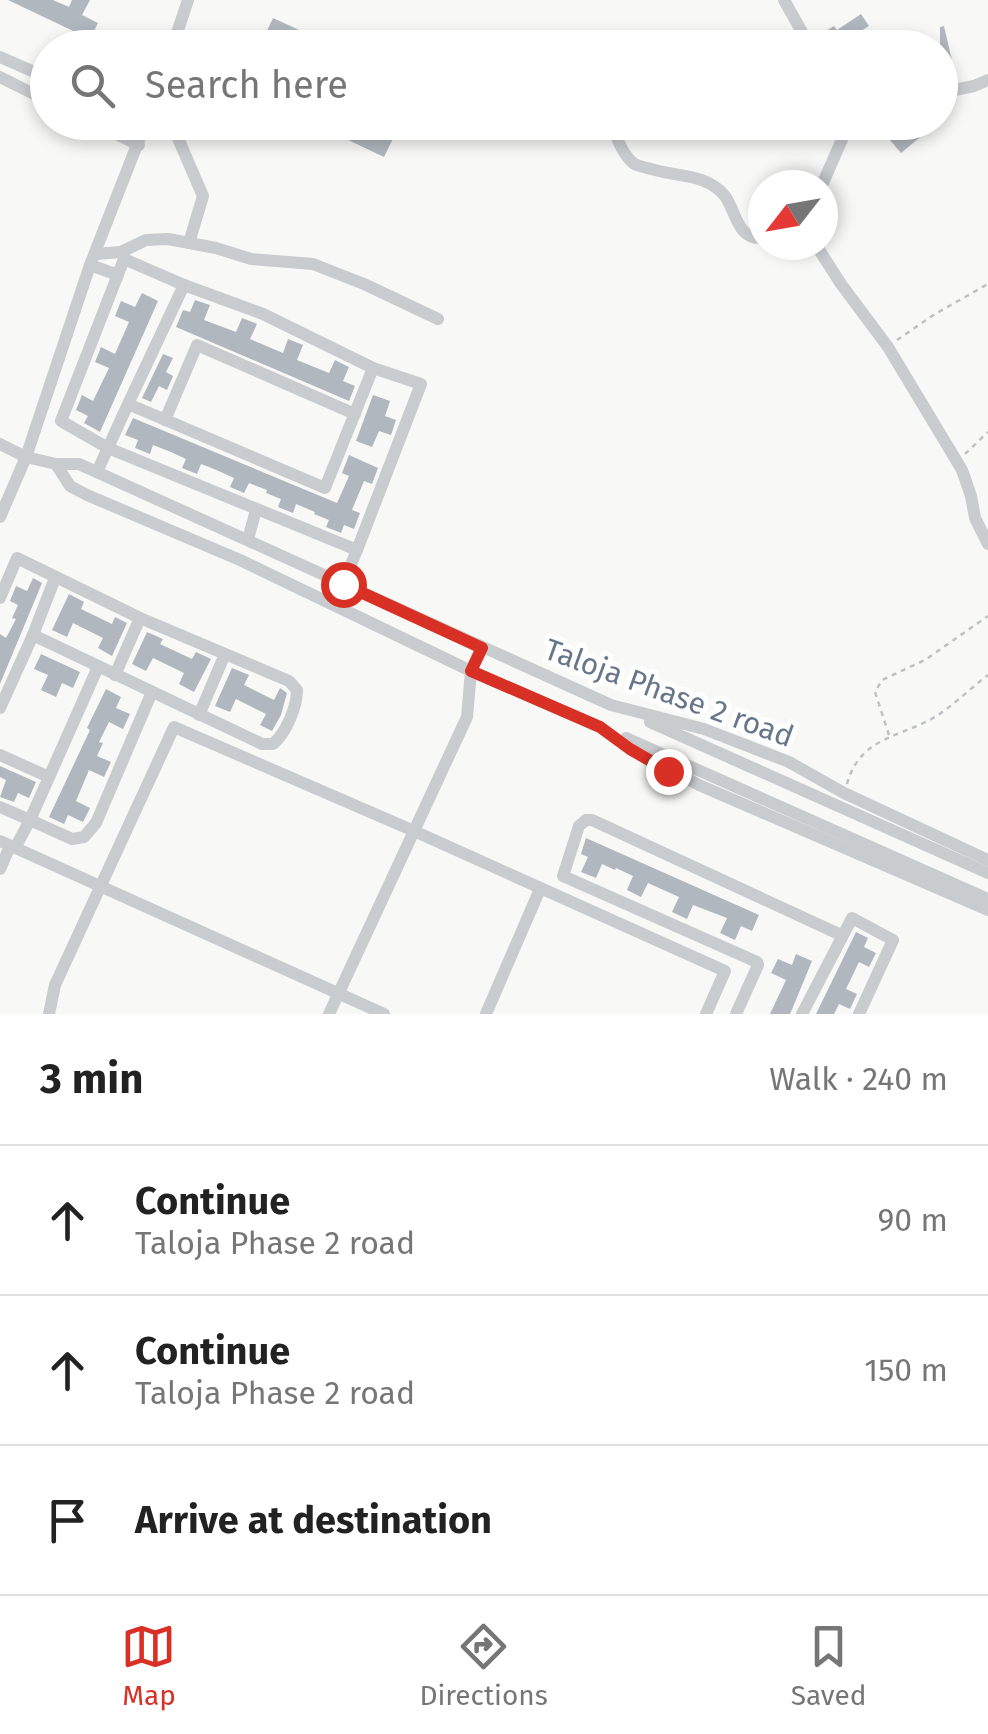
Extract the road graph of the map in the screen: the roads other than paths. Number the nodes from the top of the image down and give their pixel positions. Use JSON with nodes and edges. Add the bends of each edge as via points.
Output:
{"nodes":[{"id":1,"x":188,"y":0,"type":"edge"},
{"id":2,"x":784,"y":0,"type":"edge"},
{"id":3,"x":178,"y":30,"type":"edge"},
{"id":4,"x":800,"y":30,"type":"edge"},
{"id":5,"x":0,"y":57,"type":"edge"},
{"id":6,"x":30,"y":70,"type":"edge"},
{"id":7,"x":0,"y":77,"type":"edge"},
{"id":8,"x":988,"y":80,"type":"edge"},
{"id":9,"x":958,"y":89,"type":"edge"},
{"id":10,"x":30,"y":91,"type":"edge"},
{"id":11,"x":129,"y":140,"type":"edge"},
{"id":12,"x":141,"y":140,"type":"edge"},
{"id":13,"x":179,"y":140,"type":"edge"},
{"id":14,"x":618,"y":140,"type":"edge"},
{"id":15,"x":842,"y":140,"type":"edge"},
{"id":16,"x":139,"y":145,"type":"junction"},
{"id":17,"x":829,"y":170,"type":"edge"},
{"id":18,"x":748,"y":236,"type":"edge"},
{"id":19,"x":189,"y":243,"type":"junction"},
{"id":20,"x":92,"y":259,"type":"junction"},
{"id":21,"x":826,"y":260,"type":"edge"},
{"id":22,"x":118,"y":275,"type":"junction"},
{"id":23,"x":184,"y":285,"type":"junction"},
{"id":24,"x":438,"y":319,"type":"dead end"},
{"id":25,"x":373,"y":368,"type":"junction"},
{"id":26,"x":128,"y":404,"type":"junction"},
{"id":27,"x":354,"y":414,"type":"junction"},
{"id":28,"x":165,"y":420,"type":"junction"},
{"id":29,"x":0,"y":444,"type":"edge"},
{"id":30,"x":108,"y":448,"type":"junction"},
{"id":31,"x":26,"y":458,"type":"junction"},
{"id":32,"x":56,"y":464,"type":"junction"},
{"id":33,"x":97,"y":472,"type":"junction"},
{"id":34,"x":256,"y":510,"type":"junction"},
{"id":35,"x":0,"y":516,"type":"edge"},
{"id":36,"x":248,"y":539,"type":"junction"},
{"id":37,"x":988,"y":544,"type":"edge"},
{"id":38,"x":356,"y":550,"type":"junction"},
{"id":39,"x":55,"y":578,"type":"junction"},
{"id":40,"x":343,"y":584,"type":"junction"},
{"id":41,"x":2,"y":590,"type":"edge"},
{"id":42,"x":140,"y":618,"type":"junction"},
{"id":43,"x":33,"y":634,"type":"junction"},
{"id":44,"x":482,"y":648,"type":"junction"},
{"id":45,"x":225,"y":654,"type":"junction"},
{"id":46,"x":98,"y":667,"type":"junction"},
{"id":47,"x":471,"y":671,"type":"junction"},
{"id":48,"x":116,"y":675,"type":"junction"},
{"id":49,"x":152,"y":692,"type":"junction"},
{"id":50,"x":611,"y":705,"type":"junction"},
{"id":51,"x":0,"y":708,"type":"edge"},
{"id":52,"x":199,"y":714,"type":"junction"},
{"id":53,"x":600,"y":727,"type":"junction"},
{"id":54,"x":0,"y":755,"type":"edge"},
{"id":55,"x":49,"y":777,"type":"junction"},
{"id":56,"x":0,"y":808,"type":"edge"},
{"id":57,"x":30,"y":820,"type":"junction"},
{"id":58,"x":414,"y":831,"type":"junction"},
{"id":59,"x":8,"y":845,"type":"edge"},
{"id":60,"x":988,"y":860,"type":"edge"},
{"id":61,"x":0,"y":869,"type":"edge"},
{"id":62,"x":988,"y":873,"type":"edge"},
{"id":63,"x":100,"y":888,"type":"junction"},
{"id":64,"x":540,"y":889,"type":"junction"},
{"id":65,"x":599,"y":893,"type":"junction"},
{"id":66,"x":988,"y":899,"type":"edge"},
{"id":67,"x":988,"y":910,"type":"edge"},
{"id":68,"x":590,"y":911,"type":"junction"},
{"id":69,"x":686,"y":930,"type":"junction"},
{"id":70,"x":842,"y":934,"type":"junction"},
{"id":71,"x":677,"y":950,"type":"junction"},
{"id":72,"x":338,"y":994,"type":"junction"},
{"id":73,"x":49,"y":1014,"type":"edge"},
{"id":74,"x":329,"y":1014,"type":"edge"},
{"id":75,"x":384,"y":1014,"type":"edge"},
{"id":76,"x":486,"y":1014,"type":"edge"},
{"id":77,"x":706,"y":1014,"type":"edge"},
{"id":78,"x":736,"y":1014,"type":"edge"},
{"id":79,"x":802,"y":1014,"type":"edge"},
{"id":80,"x":859,"y":1014,"type":"edge"}],
"edges":[{"from":1,"to":3,"type":"street"},
{"from":2,"to":4,"type":"street"},
{"from":5,"to":6,"type":"street"},
{"from":7,"to":10,"type":"street"},
{"from":8,"to":9,"type":"street"},
{"from":11,"to":16,"type":"street"},
{"from":12,"to":16,"type":"street"},
{"from":13,"to":19,"type":"street","via":[[203,196]]},
{"from":14,"to":18,"type":"street","via":[[636,165],[711,182]]},
{"from":15,"to":17,"type":"street"},
{"from":16,"to":20,"type":"street"},
{"from":19,"to":20,"type":"street","via":[[146,240]]},
{"from":19,"to":24,"type":"street","via":[[251,259],[312,264]]},
{"from":20,"to":22,"type":"street"},
{"from":20,"to":31,"type":"street"},
{"from":21,"to":37,"type":"street","via":[[888,346],[957,462]]},
{"from":22,"to":23,"type":"street","via":[[124,259]]},
{"from":22,"to":30,"type":"street","via":[[60,421]]},
{"from":23,"to":25,"type":"street","via":[[263,314]]},
{"from":23,"to":26,"type":"street"},
{"from":25,"to":27,"type":"street"},
{"from":25,"to":38,"type":"street","via":[[421,384]]},
{"from":26,"to":28,"type":"street"},
{"from":26,"to":30,"type":"street"},
{"from":27,"to":28,"type":"street","via":[[197,345]]},
{"from":27,"to":28,"type":"street","via":[[325,488]]},
{"from":29,"to":31,"type":"street","name":"Taloja Phase 2 road"},
{"from":30,"to":33,"type":"street"},
{"from":30,"to":34,"type":"street"},
{"from":31,"to":32,"type":"street","name":"Taloja Phase 2 road"},
{"from":31,"to":35,"type":"street"},
{"from":32,"to":33,"type":"street","name":"Taloja Phase 2 road"},
{"from":32,"to":47,"type":"street","name":"Taloja Phase 2 road","via":[[70,486]]},
{"from":33,"to":36,"type":"street","name":"Taloja Phase 2 road"},
{"from":34,"to":36,"type":"street"},
{"from":34,"to":38,"type":"street"},
{"from":36,"to":40,"type":"street","name":"Taloja Phase 2 road"},
{"from":38,"to":40,"type":"street"},
{"from":39,"to":41,"type":"street","via":[[17,558]]},
{"from":39,"to":42,"type":"street"},
{"from":39,"to":43,"type":"street"},
{"from":40,"to":44,"type":"street","name":"Taloja Phase 2 road"},
{"from":42,"to":45,"type":"street"},
{"from":42,"to":48,"type":"street"},
{"from":43,"to":46,"type":"street"},
{"from":43,"to":51,"type":"street"},
{"from":44,"to":47,"type":"street"},
{"from":44,"to":50,"type":"street","name":"Taloja Phase 2 road"},
{"from":45,"to":52,"type":"street"},
{"from":45,"to":52,"type":"street","via":[[289,681],[297,699],[273,744]]},
{"from":46,"to":48,"type":"street"},
{"from":46,"to":55,"type":"street"},
{"from":47,"to":53,"type":"street","name":"Taloja Phase 2 road"},
{"from":47,"to":58,"type":"street","via":[[467,718]]},
{"from":48,"to":49,"type":"street"},
{"from":49,"to":52,"type":"street"},
{"from":49,"to":57,"type":"street","via":[[84,837],[72,839]]},
{"from":50,"to":60,"type":"street","name":"Taloja Phase 2 road","via":[[789,762]]},
{"from":50,"to":62,"type":"street"},
{"from":53,"to":66,"type":"street"},
{"from":53,"to":67,"type":"street","name":"Taloja Phase 2 road","via":[[668,771]]},
{"from":54,"to":55,"type":"street"},
{"from":55,"to":57,"type":"street"},
{"from":56,"to":57,"type":"street"},
{"from":57,"to":59,"type":"street"},
{"from":58,"to":63,"type":"street","via":[[174,727]]},
{"from":58,"to":64,"type":"street"},
{"from":58,"to":72,"type":"street"},
{"from":59,"to":61,"type":"street"},
{"from":59,"to":63,"type":"street"},
{"from":63,"to":72,"type":"street"},
{"from":63,"to":73,"type":"street","via":[[55,985]]},
{"from":64,"to":68,"type":"street"},
{"from":64,"to":76,"type":"street"},
{"from":65,"to":68,"type":"street"},
{"from":65,"to":69,"type":"street"},
{"from":65,"to":70,"type":"street","via":[[562,874],[586,820]]},
{"from":68,"to":71,"type":"street"},
{"from":69,"to":71,"type":"street"},
{"from":69,"to":78,"type":"street","via":[[758,963]]},
{"from":70,"to":79,"type":"street"},
{"from":70,"to":80,"type":"street","via":[[852,918],[892,938]]},
{"from":71,"to":77,"type":"street","via":[[725,971]]},
{"from":72,"to":74,"type":"street"},
{"from":72,"to":75,"type":"street"}]}
